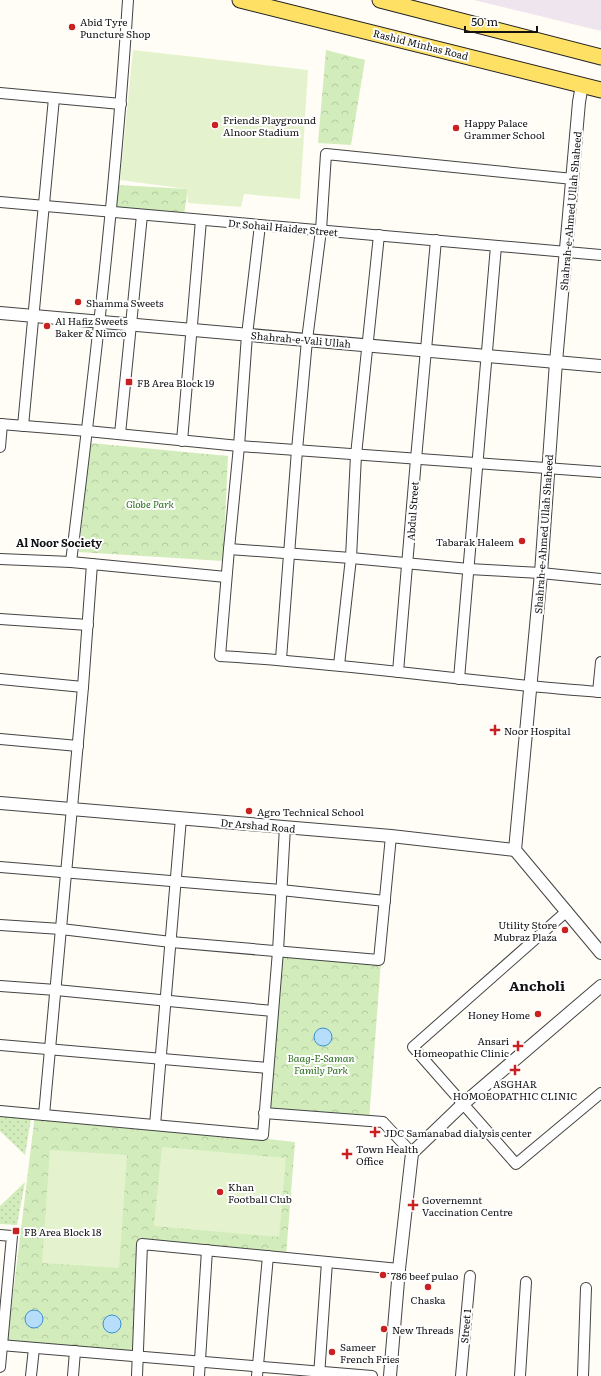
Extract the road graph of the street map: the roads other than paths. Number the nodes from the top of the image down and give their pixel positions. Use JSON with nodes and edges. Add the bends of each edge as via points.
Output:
{"nodes":[{"id":1,"x":128,"y":0,"type":"edge"},
{"id":2,"x":240,"y":0,"type":"edge"},
{"id":3,"x":380,"y":0,"type":"edge"},
{"id":4,"x":601,"y":58,"type":"edge"},
{"id":5,"x":582,"y":85,"type":"junction"},
{"id":6,"x":601,"y":90,"type":"edge"},
{"id":7,"x":0,"y":93,"type":"edge"},
{"id":8,"x":54,"y":98,"type":"junction"},
{"id":9,"x":121,"y":104,"type":"junction"},
{"id":10,"x":573,"y":179,"type":"junction"},
{"id":11,"x":0,"y":202,"type":"edge"},
{"id":12,"x":43,"y":206,"type":"junction"},
{"id":13,"x":110,"y":212,"type":"junction"},
{"id":14,"x":142,"y":215,"type":"junction"},
{"id":15,"x":201,"y":220,"type":"junction"},
{"id":16,"x":260,"y":225,"type":"junction"},
{"id":17,"x":321,"y":230,"type":"junction"},
{"id":18,"x":379,"y":235,"type":"junction"},
{"id":19,"x":436,"y":240,"type":"junction"},
{"id":20,"x":496,"y":246,"type":"junction"},
{"id":21,"x":566,"y":252,"type":"junction"},
{"id":22,"x":601,"y":255,"type":"edge"},
{"id":23,"x":0,"y":313,"type":"edge"},
{"id":24,"x":32,"y":316,"type":"junction"},
{"id":25,"x":99,"y":322,"type":"junction"},
{"id":26,"x":131,"y":324,"type":"junction"},
{"id":27,"x":191,"y":330,"type":"junction"},
{"id":28,"x":247,"y":335,"type":"junction"},
{"id":29,"x":307,"y":340,"type":"junction"},
{"id":30,"x":368,"y":345,"type":"junction"},
{"id":31,"x":426,"y":350,"type":"junction"},
{"id":32,"x":487,"y":356,"type":"junction"},
{"id":33,"x":556,"y":362,"type":"junction"},
{"id":34,"x":601,"y":366,"type":"edge"},
{"id":35,"x":1,"y":424,"type":"edge"},
{"id":36,"x":23,"y":426,"type":"junction"},
{"id":37,"x":87,"y":431,"type":"junction"},
{"id":38,"x":120,"y":434,"type":"junction"},
{"id":39,"x":182,"y":441,"type":"junction"},
{"id":40,"x":239,"y":446,"type":"junction"},
{"id":41,"x":0,"y":447,"type":"edge"},
{"id":42,"x":297,"y":450,"type":"junction"},
{"id":43,"x":356,"y":455,"type":"junction"},
{"id":44,"x":416,"y":459,"type":"junction"},
{"id":45,"x":478,"y":463,"type":"junction"},
{"id":46,"x":548,"y":468,"type":"junction"},
{"id":47,"x":601,"y":472,"type":"edge"},
{"id":48,"x":229,"y":549,"type":"junction"},
{"id":49,"x":290,"y":554,"type":"junction"},
{"id":50,"x":351,"y":558,"type":"junction"},
{"id":51,"x":0,"y":559,"type":"edge"},
{"id":52,"x":71,"y":562,"type":"junction"},
{"id":53,"x":408,"y":563,"type":"junction"},
{"id":54,"x":92,"y":564,"type":"junction"},
{"id":55,"x":469,"y":569,"type":"junction"},
{"id":56,"x":541,"y":573,"type":"junction"},
{"id":57,"x":226,"y":577,"type":"junction"},
{"id":58,"x":601,"y":580,"type":"edge"},
{"id":59,"x":0,"y":620,"type":"edge"},
{"id":60,"x":88,"y":625,"type":"junction"},
{"id":61,"x":281,"y":659,"type":"junction"},
{"id":62,"x":601,"y":662,"type":"edge"},
{"id":63,"x":339,"y":665,"type":"junction"},
{"id":64,"x":398,"y":672,"type":"junction"},
{"id":65,"x":0,"y":679,"type":"edge"},
{"id":66,"x":459,"y":679,"type":"junction"},
{"id":67,"x":83,"y":687,"type":"junction"},
{"id":68,"x":530,"y":687,"type":"junction"},
{"id":69,"x":600,"y":692,"type":"edge"},
{"id":70,"x":0,"y":739,"type":"edge"},
{"id":71,"x":78,"y":746,"type":"junction"},
{"id":72,"x":0,"y":803,"type":"edge"},
{"id":73,"x":73,"y":809,"type":"junction"},
{"id":74,"x":181,"y":818,"type":"junction"},
{"id":75,"x":285,"y":827,"type":"junction"},
{"id":76,"x":391,"y":836,"type":"junction"},
{"id":77,"x":515,"y":850,"type":"junction"},
{"id":78,"x":0,"y":867,"type":"edge"},
{"id":79,"x":67,"y":872,"type":"junction"},
{"id":80,"x":176,"y":882,"type":"junction"},
{"id":81,"x":282,"y":890,"type":"junction"},
{"id":82,"x":385,"y":901,"type":"junction"},
{"id":83,"x":567,"y":911,"type":"junction"},
{"id":84,"x":0,"y":925,"type":"edge"},
{"id":85,"x":61,"y":929,"type":"junction"},
{"id":86,"x":170,"y":942,"type":"junction"},
{"id":87,"x":278,"y":951,"type":"junction"},
{"id":88,"x":601,"y":953,"type":"edge"},
{"id":89,"x":0,"y":986,"type":"edge"},
{"id":90,"x":601,"y":986,"type":"edge"},
{"id":91,"x":56,"y":990,"type":"junction"},
{"id":92,"x":166,"y":1002,"type":"junction"},
{"id":93,"x":273,"y":1011,"type":"junction"},
{"id":94,"x":0,"y":1045,"type":"edge"},
{"id":95,"x":50,"y":1049,"type":"junction"},
{"id":96,"x":161,"y":1059,"type":"junction"},
{"id":97,"x":268,"y":1068,"type":"junction"},
{"id":98,"x":601,"y":1093,"type":"edge"},
{"id":99,"x":463,"y":1104,"type":"junction"},
{"id":100,"x":0,"y":1111,"type":"edge"},
{"id":101,"x":264,"y":1113,"type":"junction"},
{"id":102,"x":44,"y":1115,"type":"junction"},
{"id":103,"x":155,"y":1126,"type":"junction"},
{"id":104,"x":412,"y":1153,"type":"junction"},
{"id":105,"x":0,"y":1235,"type":"edge"},
{"id":106,"x":207,"y":1250,"type":"junction"},
{"id":107,"x":268,"y":1256,"type":"junction"},
{"id":108,"x":327,"y":1262,"type":"junction"},
{"id":109,"x":399,"y":1269,"type":"junction"},
{"id":110,"x":470,"y":1276,"type":"dead end"},
{"id":111,"x":526,"y":1282,"type":"dead end"},
{"id":112,"x":586,"y":1288,"type":"dead end"},
{"id":113,"x":1,"y":1345,"type":"edge"},
{"id":114,"x":34,"y":1348,"type":"junction"},
{"id":115,"x":74,"y":1351,"type":"junction"},
{"id":116,"x":138,"y":1357,"type":"junction"},
{"id":117,"x":199,"y":1362,"type":"junction"},
{"id":118,"x":0,"y":1367,"type":"edge"},
{"id":119,"x":258,"y":1371,"type":"edge"},
{"id":120,"x":319,"y":1374,"type":"edge"},
{"id":121,"x":31,"y":1376,"type":"edge"},
{"id":122,"x":73,"y":1376,"type":"edge"},
{"id":123,"x":137,"y":1376,"type":"edge"},
{"id":124,"x":199,"y":1376,"type":"edge"},
{"id":125,"x":372,"y":1376,"type":"edge"},
{"id":126,"x":390,"y":1376,"type":"edge"},
{"id":127,"x":461,"y":1376,"type":"edge"},
{"id":128,"x":520,"y":1376,"type":"edge"},
{"id":129,"x":583,"y":1376,"type":"edge"}],
"edges":[{"from":1,"to":9,"type":"street"},
{"from":2,"to":5,"type":"main road","name":"Rashid Minhas Road"},
{"from":3,"to":4,"type":"main road"},
{"from":5,"to":6,"type":"main road","name":"Rashid Minhas Road"},
{"from":5,"to":10,"type":"street","name":"Shahrah-e-Ahmed Ullah Shaheed"},
{"from":7,"to":8,"type":"street"},
{"from":8,"to":9,"type":"street"},
{"from":8,"to":12,"type":"street"},
{"from":9,"to":13,"type":"street"},
{"from":10,"to":17,"type":"street","via":[[326,154]]},
{"from":10,"to":21,"type":"street","name":"Shahrah-e-Ahmed Ullah Shaheed"},
{"from":11,"to":12,"type":"street","name":"Dr Sohail Haider Street"},
{"from":12,"to":13,"type":"street","name":"Dr Sohail Haider Street"},
{"from":12,"to":24,"type":"street"},
{"from":13,"to":14,"type":"street","name":"Dr Sohail Haider Street"},
{"from":13,"to":25,"type":"street"},
{"from":14,"to":15,"type":"street","name":"Dr Sohail Haider Street"},
{"from":14,"to":26,"type":"street"},
{"from":15,"to":16,"type":"street","name":"Dr Sohail Haider Street"},
{"from":15,"to":27,"type":"street"},
{"from":16,"to":17,"type":"street","name":"Dr Sohail Haider Street"},
{"from":16,"to":28,"type":"street"},
{"from":17,"to":18,"type":"street","name":"Dr Sohail Haider Street"},
{"from":17,"to":29,"type":"street"},
{"from":18,"to":19,"type":"street","name":"Dr Sohail Haider Street"},
{"from":18,"to":30,"type":"street"},
{"from":19,"to":20,"type":"street","name":"Dr Sohail Haider Street"},
{"from":19,"to":31,"type":"street","name":"Abdul Street"},
{"from":20,"to":21,"type":"street","name":"Dr Sohail Haider Street"},
{"from":20,"to":32,"type":"street"},
{"from":21,"to":22,"type":"street","name":"Dr Sohail Haider Street"},
{"from":21,"to":33,"type":"street","name":"Shahrah-e-Ahmed Ullah Shaheed"},
{"from":23,"to":24,"type":"street","name":"Shahrah-e-Vali Ullah"},
{"from":24,"to":25,"type":"street","name":"Shahrah-e-Vali Ullah"},
{"from":24,"to":36,"type":"street"},
{"from":25,"to":26,"type":"street","name":"Shahrah-e-Vali Ullah"},
{"from":25,"to":37,"type":"street"},
{"from":26,"to":27,"type":"street","name":"Shahrah-e-Vali Ullah"},
{"from":26,"to":38,"type":"street"},
{"from":27,"to":28,"type":"street","name":"Shahrah-e-Vali Ullah"},
{"from":27,"to":39,"type":"street"},
{"from":28,"to":29,"type":"street","name":"Shahrah-e-Vali Ullah"},
{"from":28,"to":40,"type":"street"},
{"from":29,"to":30,"type":"street","name":"Shahrah-e-Vali Ullah"},
{"from":29,"to":42,"type":"street"},
{"from":30,"to":31,"type":"street","name":"Shahrah-e-Vali Ullah"},
{"from":30,"to":43,"type":"street"},
{"from":31,"to":32,"type":"street","name":"Shahrah-e-Vali Ullah"},
{"from":31,"to":44,"type":"street","name":"Abdul Street"},
{"from":32,"to":33,"type":"street","name":"Shahrah-e-Vali Ullah"},
{"from":32,"to":45,"type":"street"},
{"from":33,"to":34,"type":"street","name":"Shahrah-e-Vali Ullah"},
{"from":33,"to":46,"type":"street","name":"Shahrah-e-Ahmed Ullah Shaheed"},
{"from":35,"to":36,"type":"street"},
{"from":35,"to":41,"type":"street"},
{"from":36,"to":37,"type":"street"},
{"from":37,"to":38,"type":"street"},
{"from":37,"to":52,"type":"street"},
{"from":38,"to":39,"type":"street"},
{"from":39,"to":40,"type":"street"},
{"from":40,"to":42,"type":"street"},
{"from":40,"to":48,"type":"street"},
{"from":42,"to":43,"type":"street"},
{"from":42,"to":49,"type":"street"},
{"from":43,"to":44,"type":"street"},
{"from":43,"to":50,"type":"street"},
{"from":44,"to":45,"type":"street"},
{"from":44,"to":53,"type":"street","name":"Abdul Street"},
{"from":45,"to":46,"type":"street"},
{"from":45,"to":55,"type":"street"},
{"from":46,"to":47,"type":"street"},
{"from":46,"to":56,"type":"street","name":"Shahrah-e-Ahmed Ullah Shaheed"},
{"from":48,"to":49,"type":"street"},
{"from":48,"to":57,"type":"street"},
{"from":49,"to":50,"type":"street"},
{"from":49,"to":61,"type":"street"},
{"from":50,"to":53,"type":"street"},
{"from":50,"to":63,"type":"street"},
{"from":51,"to":52,"type":"street"},
{"from":52,"to":54,"type":"street"},
{"from":53,"to":55,"type":"street"},
{"from":53,"to":64,"type":"street","name":"Abdul Street"},
{"from":54,"to":57,"type":"street"},
{"from":54,"to":60,"type":"street"},
{"from":55,"to":56,"type":"street"},
{"from":55,"to":66,"type":"street"},
{"from":56,"to":58,"type":"street"},
{"from":56,"to":68,"type":"street","name":"Shahrah-e-Ahmed Ullah Shaheed"},
{"from":57,"to":61,"type":"street","via":[[220,656]]},
{"from":59,"to":60,"type":"street"},
{"from":60,"to":67,"type":"street"},
{"from":61,"to":63,"type":"street"},
{"from":62,"to":69,"type":"street"},
{"from":63,"to":64,"type":"street"},
{"from":64,"to":66,"type":"street"},
{"from":65,"to":67,"type":"street"},
{"from":66,"to":68,"type":"street"},
{"from":67,"to":71,"type":"street"},
{"from":68,"to":69,"type":"street"},
{"from":68,"to":77,"type":"street","name":"Shahrah-e-Ahmed Ullah Shaheed"},
{"from":70,"to":71,"type":"street"},
{"from":71,"to":73,"type":"street"},
{"from":72,"to":73,"type":"street","name":"Dr Arshad Road"},
{"from":73,"to":74,"type":"street","name":"Dr Arshad Road"},
{"from":73,"to":79,"type":"street"},
{"from":74,"to":75,"type":"street","name":"Dr Arshad Road"},
{"from":74,"to":80,"type":"street"},
{"from":75,"to":76,"type":"street","name":"Dr Arshad Road"},
{"from":75,"to":81,"type":"street"},
{"from":76,"to":77,"type":"street","name":"Dr Arshad Road"},
{"from":76,"to":82,"type":"street"},
{"from":77,"to":83,"type":"street"},
{"from":78,"to":79,"type":"street"},
{"from":79,"to":80,"type":"street"},
{"from":79,"to":85,"type":"street"},
{"from":80,"to":81,"type":"street"},
{"from":80,"to":86,"type":"street"},
{"from":81,"to":82,"type":"street"},
{"from":81,"to":87,"type":"street"},
{"from":82,"to":87,"type":"street","via":[[380,960]]},
{"from":83,"to":88,"type":"street"},
{"from":83,"to":99,"type":"street","via":[[414,1047]]},
{"from":84,"to":85,"type":"street"},
{"from":85,"to":86,"type":"street"},
{"from":85,"to":91,"type":"street"},
{"from":86,"to":87,"type":"street"},
{"from":86,"to":92,"type":"street"},
{"from":87,"to":93,"type":"street"},
{"from":89,"to":91,"type":"street"},
{"from":90,"to":99,"type":"street"},
{"from":91,"to":92,"type":"street"},
{"from":91,"to":95,"type":"street"},
{"from":92,"to":93,"type":"street"},
{"from":92,"to":96,"type":"street"},
{"from":93,"to":97,"type":"street"},
{"from":94,"to":95,"type":"street"},
{"from":95,"to":96,"type":"street"},
{"from":95,"to":102,"type":"street"},
{"from":96,"to":97,"type":"street"},
{"from":96,"to":103,"type":"street"},
{"from":97,"to":101,"type":"street"},
{"from":98,"to":99,"type":"street","via":[[516,1164]]},
{"from":99,"to":104,"type":"street"},
{"from":100,"to":102,"type":"street"},
{"from":101,"to":103,"type":"street","via":[[263,1136]]},
{"from":101,"to":104,"type":"street","via":[[383,1122]]},
{"from":102,"to":103,"type":"street"},
{"from":104,"to":109,"type":"street"},
{"from":105,"to":113,"type":"street","via":[[12,1236]]},
{"from":106,"to":107,"type":"street"},
{"from":106,"to":116,"type":"street","via":[[142,1244]]},
{"from":106,"to":117,"type":"street"},
{"from":107,"to":108,"type":"street"},
{"from":107,"to":119,"type":"street"},
{"from":108,"to":109,"type":"street"},
{"from":108,"to":120,"type":"street"},
{"from":109,"to":126,"type":"street"},
{"from":110,"to":127,"type":"street","name":"Street 1"},
{"from":111,"to":128,"type":"street"},
{"from":112,"to":129,"type":"street"},
{"from":113,"to":114,"type":"street"},
{"from":113,"to":118,"type":"street"},
{"from":114,"to":115,"type":"street"},
{"from":114,"to":121,"type":"street"},
{"from":115,"to":116,"type":"street"},
{"from":115,"to":122,"type":"street"},
{"from":116,"to":117,"type":"street"},
{"from":116,"to":123,"type":"street"},
{"from":117,"to":119,"type":"street"},
{"from":117,"to":124,"type":"street"},
{"from":119,"to":120,"type":"street"},
{"from":120,"to":125,"type":"street"}]}
